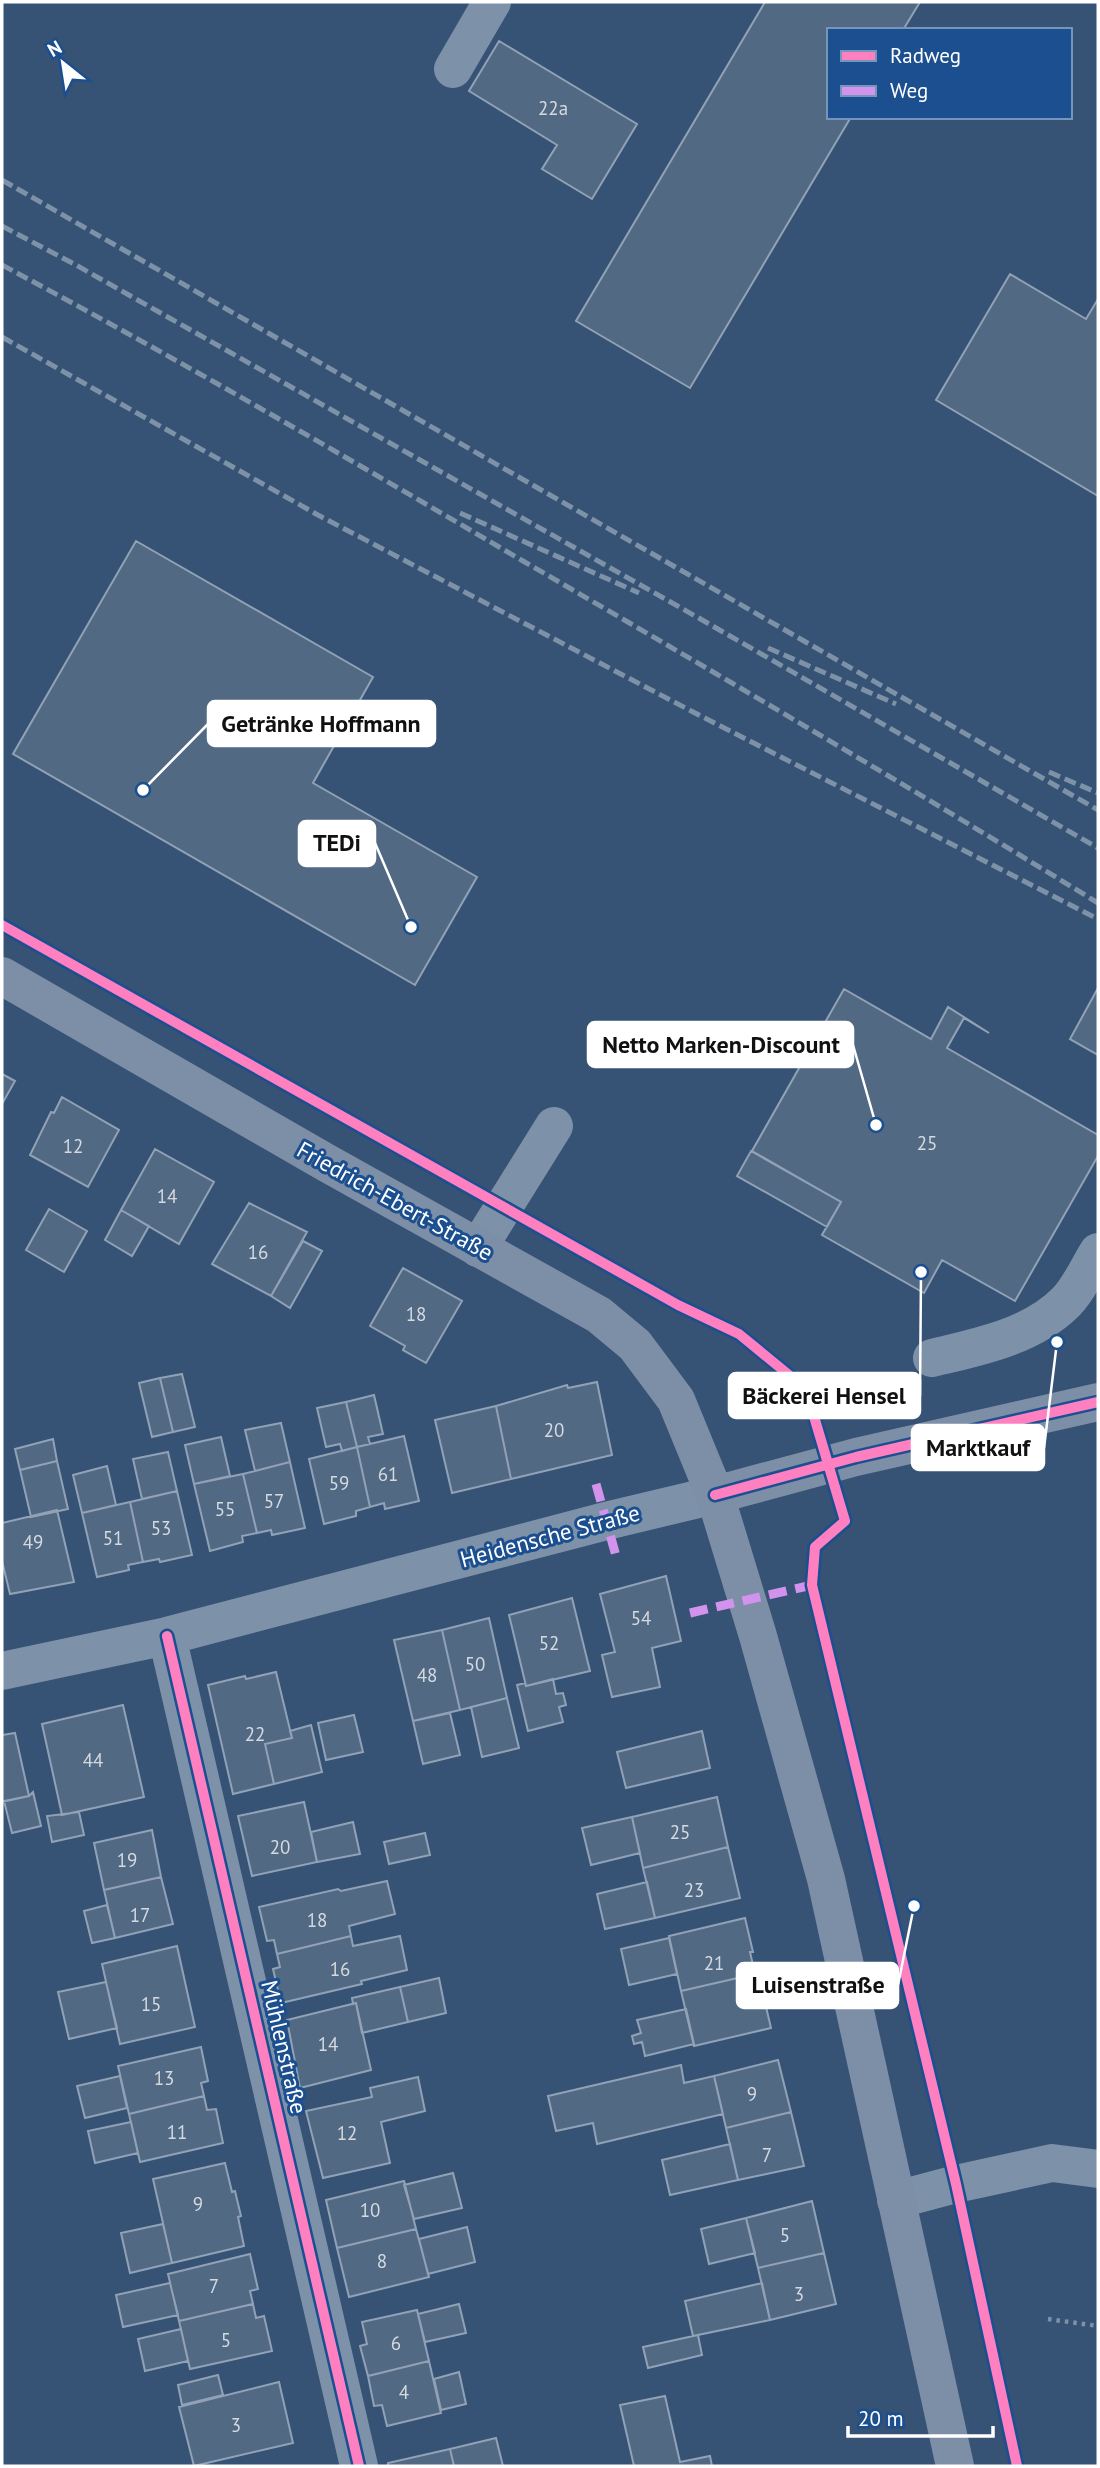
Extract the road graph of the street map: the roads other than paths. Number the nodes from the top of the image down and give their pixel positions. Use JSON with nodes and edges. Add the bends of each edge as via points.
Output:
{"nodes":[{"id":1,"x":492,"y":2,"type":"edge"},
{"id":2,"x":453,"y":69,"type":"dead end"},
{"id":3,"x":2,"y":976,"type":"edge"},
{"id":4,"x":554,"y":1126,"type":"dead end"},
{"id":5,"x":478,"y":1248,"type":"junction"},
{"id":6,"x":1098,"y":1252,"type":"edge"},
{"id":7,"x":932,"y":1358,"type":"dead end"},
{"id":8,"x":1098,"y":1402,"type":"edge"},
{"id":9,"x":715,"y":1495,"type":"junction"},
{"id":10,"x":167,"y":1636,"type":"junction"},
{"id":11,"x":2,"y":1671,"type":"edge"},
{"id":12,"x":1098,"y":2169,"type":"edge"},
{"id":13,"x":896,"y":2200,"type":"junction"},
{"id":14,"x":359,"y":2466,"type":"edge"},
{"id":15,"x":955,"y":2466,"type":"edge"}],
"edges":[{"from":1,"to":2,"type":"street"},
{"from":3,"to":5,"type":"main road","name":"Friedrich-Ebert-Straße"},
{"from":4,"to":5,"type":"street"},
{"from":5,"to":9,"type":"main road","name":"Friedrich-Ebert-Straße","via":[[599,1315],[635,1345],[676,1400]]},
{"from":6,"to":7,"type":"street","via":[[1067,1301],[1032,1327]]},
{"from":8,"to":9,"type":"main road","name":"Heidensche Straße","via":[[856,1457]]},
{"from":9,"to":10,"type":"street","name":"Heidensche Straße"},
{"from":9,"to":13,"type":"main road","name":"Friedrich-Ebert-Straße","via":[[826,1879]]},
{"from":10,"to":11,"type":"street","name":"Heidensche Straße"},
{"from":10,"to":14,"type":"street","name":"Mühlenstraße"},
{"from":12,"to":13,"type":"street","via":[[1052,2163]]},
{"from":13,"to":15,"type":"main road","name":"Friedrich-Ebert-Straße"}]}
